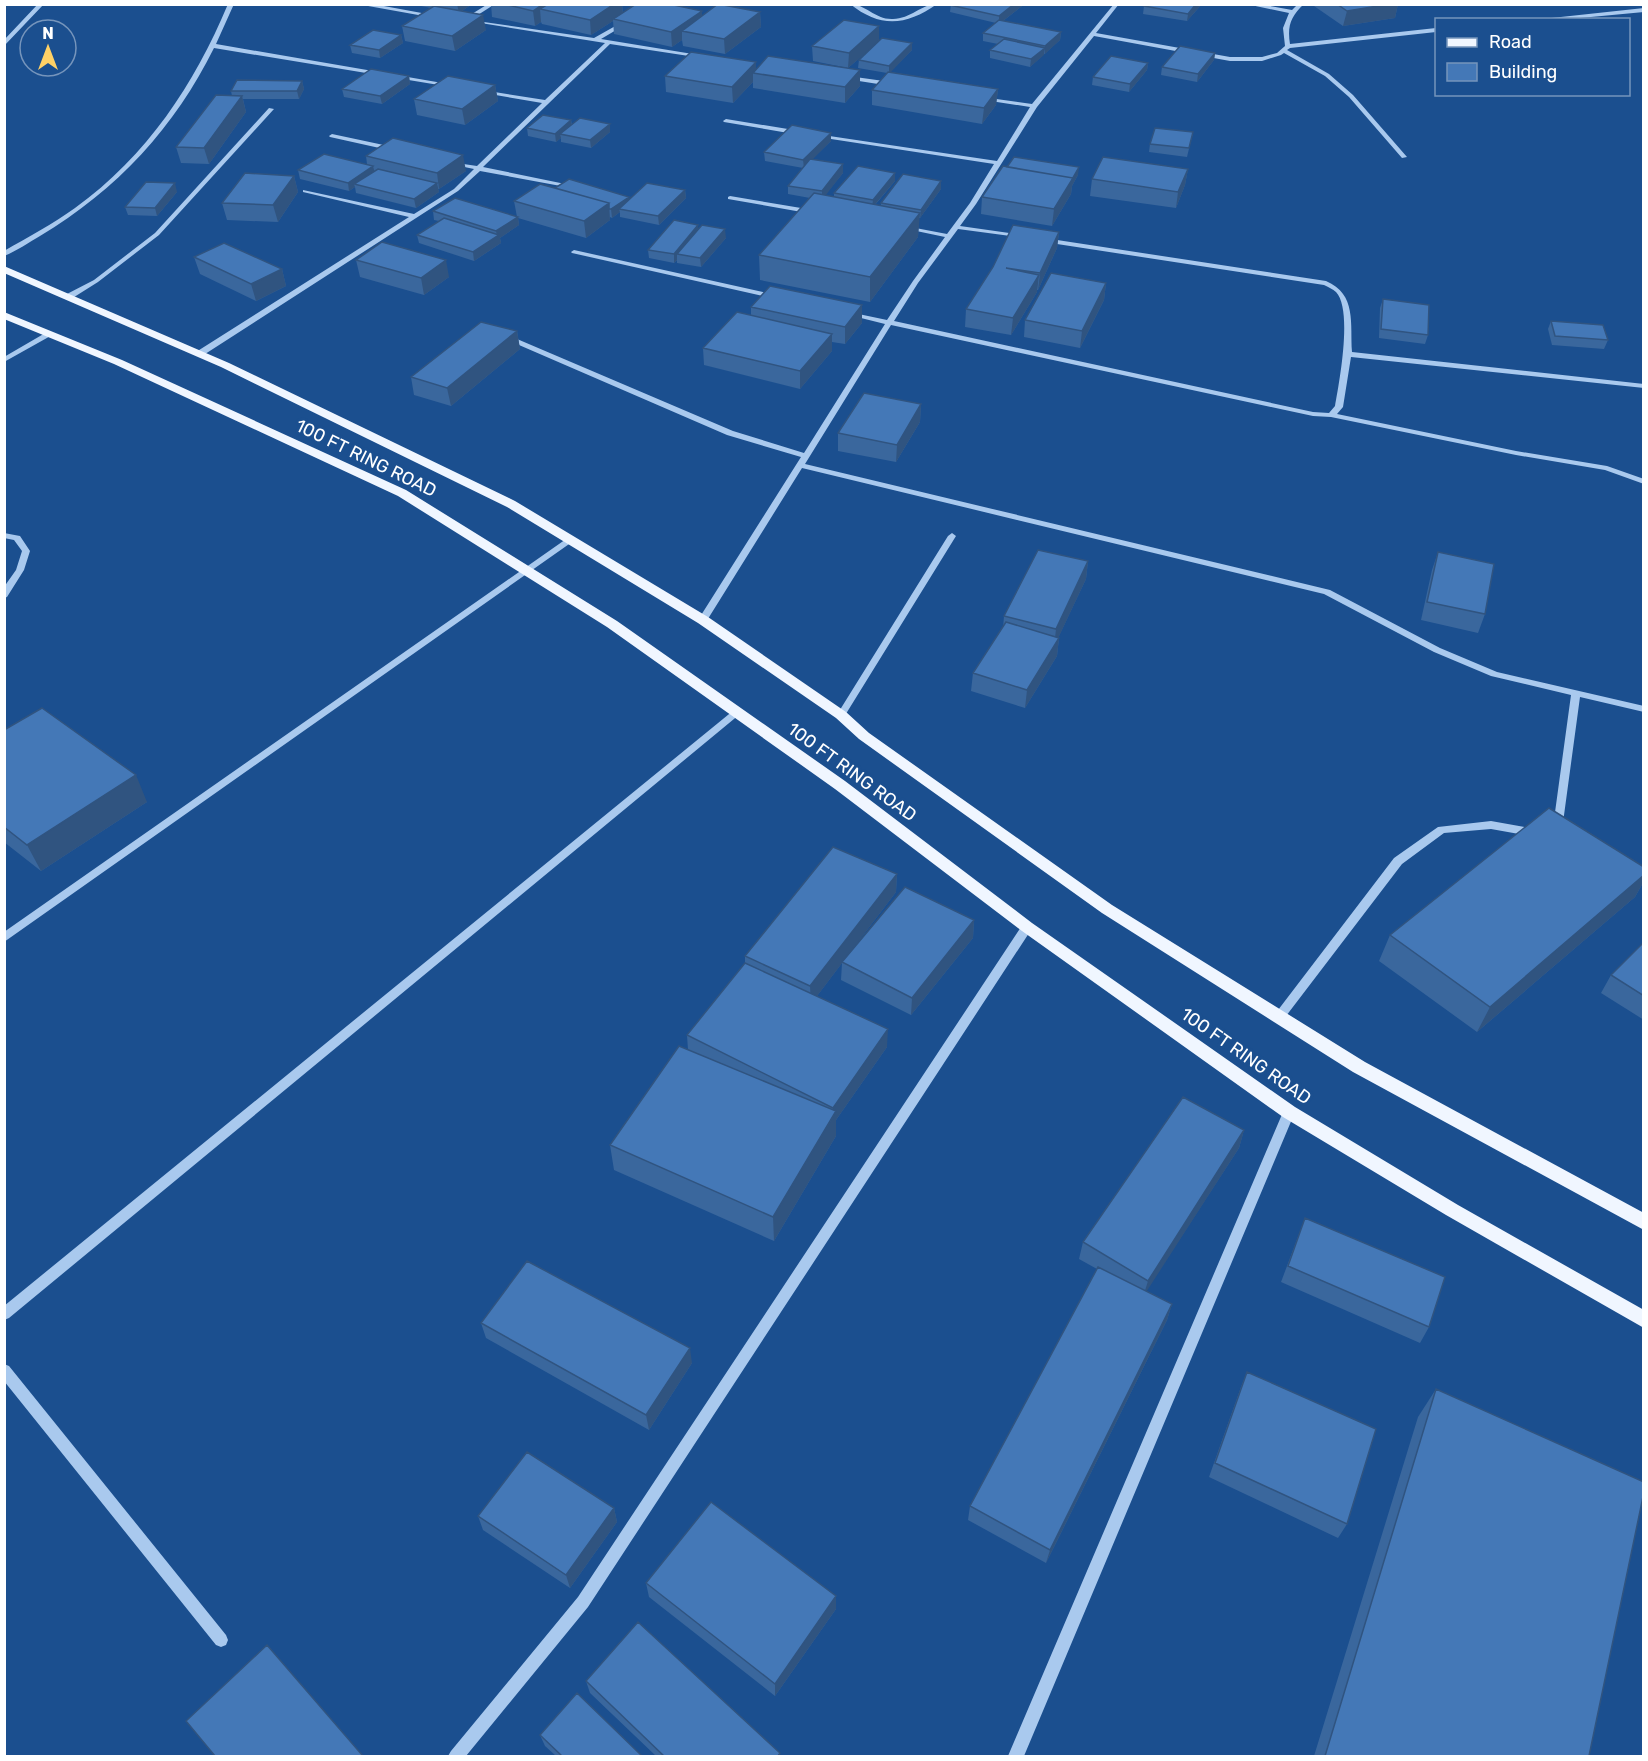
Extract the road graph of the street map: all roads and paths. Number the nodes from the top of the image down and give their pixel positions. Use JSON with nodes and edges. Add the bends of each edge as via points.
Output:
{"nodes":[{"id":1,"x":42,"y":4,"type":"edge"},
{"id":2,"x":231,"y":4,"type":"edge"},
{"id":3,"x":359,"y":4,"type":"edge"},
{"id":4,"x":493,"y":4,"type":"edge"},
{"id":5,"x":852,"y":4,"type":"edge"},
{"id":6,"x":935,"y":4,"type":"edge"},
{"id":7,"x":1117,"y":4,"type":"edge"},
{"id":8,"x":1248,"y":4,"type":"edge"},
{"id":9,"x":1302,"y":4,"type":"edge"},
{"id":10,"x":1644,"y":10,"type":"edge"},
{"id":11,"x":1292,"y":12,"type":"junction"},
{"id":12,"x":634,"y":16,"type":"edge"},
{"id":13,"x":442,"y":17,"type":"edge"},
{"id":14,"x":1557,"y":18,"type":"edge"},
{"id":15,"x":453,"y":19,"type":"edge"},
{"id":16,"x":464,"y":21,"type":"junction"},
{"id":17,"x":1435,"y":30,"type":"edge"},
{"id":18,"x":1093,"y":34,"type":"junction"},
{"id":19,"x":595,"y":40,"type":"junction"},
{"id":20,"x":609,"y":42,"type":"junction"},
{"id":21,"x":4,"y":44,"type":"edge"},
{"id":22,"x":215,"y":46,"type":"junction"},
{"id":23,"x":1285,"y":48,"type":"junction"},
{"id":24,"x":715,"y":58,"type":"edge"},
{"id":25,"x":845,"y":77,"type":"edge"},
{"id":26,"x":904,"y":86,"type":"edge"},
{"id":27,"x":465,"y":88,"type":"edge"},
{"id":28,"x":476,"y":90,"type":"edge"},
{"id":29,"x":975,"y":97,"type":"edge"},
{"id":30,"x":545,"y":102,"type":"junction"},
{"id":31,"x":1034,"y":106,"type":"junction"},
{"id":32,"x":271,"y":109,"type":"dead end"},
{"id":33,"x":726,"y":121,"type":"dead end"},
{"id":34,"x":332,"y":136,"type":"dead end"},
{"id":35,"x":400,"y":151,"type":"edge"},
{"id":36,"x":1404,"y":157,"type":"dead end"},
{"id":37,"x":445,"y":161,"type":"edge"},
{"id":38,"x":998,"y":163,"type":"junction"},
{"id":39,"x":479,"y":169,"type":"junction"},
{"id":40,"x":579,"y":188,"type":"edge"},
{"id":41,"x":305,"y":191,"type":"dead end"},
{"id":42,"x":730,"y":198,"type":"dead end"},
{"id":43,"x":822,"y":214,"type":"edge"},
{"id":44,"x":415,"y":216,"type":"junction"},
{"id":45,"x":891,"y":226,"type":"edge"},
{"id":46,"x":956,"y":227,"type":"junction"},
{"id":47,"x":949,"y":236,"type":"junction"},
{"id":48,"x":574,"y":252,"type":"dead end"},
{"id":49,"x":4,"y":254,"type":"edge"},
{"id":50,"x":4,"y":269,"type":"edge"},
{"id":51,"x":68,"y":297,"type":"junction"},
{"id":52,"x":784,"y":299,"type":"edge"},
{"id":53,"x":842,"y":312,"type":"edge"},
{"id":54,"x":4,"y":315,"type":"edge"},
{"id":55,"x":889,"y":323,"type":"junction"},
{"id":56,"x":50,"y":334,"type":"junction"},
{"id":57,"x":504,"y":336,"type":"edge"},
{"id":58,"x":199,"y":354,"type":"junction"},
{"id":59,"x":1348,"y":354,"type":"junction"},
{"id":60,"x":4,"y":360,"type":"edge"},
{"id":61,"x":1644,"y":386,"type":"edge"},
{"id":62,"x":1331,"y":416,"type":"junction"},
{"id":63,"x":805,"y":456,"type":"junction"},
{"id":64,"x":800,"y":465,"type":"junction"},
{"id":65,"x":1644,"y":482,"type":"edge"},
{"id":66,"x":4,"y":535,"type":"edge"},
{"id":67,"x":952,"y":536,"type":"dead end"},
{"id":68,"x":569,"y":540,"type":"junction"},
{"id":69,"x":524,"y":570,"type":"junction"},
{"id":70,"x":4,"y":595,"type":"edge"},
{"id":71,"x":703,"y":620,"type":"junction"},
{"id":72,"x":1576,"y":693,"type":"junction"},
{"id":73,"x":1644,"y":709,"type":"edge"},
{"id":74,"x":736,"y":712,"type":"junction"},
{"id":75,"x":841,"y":716,"type":"junction"},
{"id":76,"x":1027,"y":927,"type":"junction"},
{"id":77,"x":4,"y":938,"type":"edge"},
{"id":78,"x":1279,"y":1017,"type":"junction"},
{"id":79,"x":1289,"y":1112,"type":"junction"},
{"id":80,"x":1644,"y":1222,"type":"edge"},
{"id":81,"x":4,"y":1314,"type":"edge"},
{"id":82,"x":1644,"y":1320,"type":"edge"},
{"id":83,"x":4,"y":1370,"type":"edge"},
{"id":84,"x":220,"y":1640,"type":"dead end"},
{"id":85,"x":456,"y":1756,"type":"edge"},
{"id":86,"x":1016,"y":1756,"type":"edge"}],
"edges":[{"from":1,"to":21,"type":"street"},
{"from":2,"to":22,"type":"street"},
{"from":3,"to":13,"type":"street"},
{"from":4,"to":16,"type":"street"},
{"from":5,"to":6,"type":"street","via":[[882,21],[915,17]]},
{"from":7,"to":18,"type":"street"},
{"from":8,"to":11,"type":"street"},
{"from":9,"to":11,"type":"street"},
{"from":10,"to":14,"type":"street"},
{"from":11,"to":23,"type":"street","via":[[1285,24]]},
{"from":12,"to":19,"type":"street"},
{"from":15,"to":16,"type":"street"},
{"from":16,"to":19,"type":"street"},
{"from":17,"to":23,"type":"street"},
{"from":18,"to":23,"type":"street","via":[[1230,59],[1262,59],[1280,54]]},
{"from":18,"to":31,"type":"street"},
{"from":19,"to":20,"type":"street"},
{"from":20,"to":24,"type":"street"},
{"from":20,"to":30,"type":"street"},
{"from":22,"to":27,"type":"street"},
{"from":22,"to":49,"type":"street","via":[[193,86],[141,154],[80,208]]},
{"from":23,"to":36,"type":"street","via":[[1351,96]]},
{"from":25,"to":26,"type":"street"},
{"from":28,"to":30,"type":"street"},
{"from":29,"to":31,"type":"street"},
{"from":30,"to":39,"type":"street"},
{"from":31,"to":38,"type":"street"},
{"from":32,"to":51,"type":"street","via":[[157,234],[96,281]]},
{"from":33,"to":38,"type":"street"},
{"from":34,"to":35,"type":"street"},
{"from":37,"to":39,"type":"street"},
{"from":38,"to":46,"type":"street"},
{"from":39,"to":40,"type":"street"},
{"from":39,"to":44,"type":"street","via":[[456,190]]},
{"from":41,"to":44,"type":"street"},
{"from":42,"to":43,"type":"street"},
{"from":44,"to":58,"type":"street"},
{"from":45,"to":47,"type":"street"},
{"from":46,"to":47,"type":"street"},
{"from":46,"to":59,"type":"street","via":[[1326,283],[1339,291],[1346,304]]},
{"from":47,"to":55,"type":"street"},
{"from":48,"to":52,"type":"street"},
{"from":50,"to":51,"type":"main road","name":"100 FT RING ROAD"},
{"from":51,"to":58,"type":"main road","name":"100 FT RING ROAD"},
{"from":53,"to":55,"type":"street"},
{"from":54,"to":56,"type":"main road","name":"100 FT RING ROAD"},
{"from":55,"to":62,"type":"street"},
{"from":55,"to":63,"type":"street"},
{"from":56,"to":60,"type":"street"},
{"from":56,"to":69,"type":"main road","name":"100 FT RING ROAD","via":[[402,493]]},
{"from":57,"to":63,"type":"street","via":[[730,433]]},
{"from":58,"to":68,"type":"main road","name":"100 FT RING ROAD","via":[[511,504]]},
{"from":59,"to":61,"type":"street"},
{"from":59,"to":62,"type":"street","via":[[1340,407]]},
{"from":62,"to":65,"type":"street","via":[[1607,468]]},
{"from":63,"to":64,"type":"street"},
{"from":64,"to":71,"type":"street"},
{"from":64,"to":72,"type":"street","via":[[1327,592],[1437,651],[1494,674]]},
{"from":66,"to":70,"type":"street","via":[[17,538],[26,551],[20,570]]},
{"from":67,"to":75,"type":"street"},
{"from":68,"to":69,"type":"street"},
{"from":68,"to":71,"type":"main road","name":"100 FT RING ROAD"},
{"from":69,"to":74,"type":"main road","name":"100 FT RING ROAD","via":[[612,624]]},
{"from":69,"to":77,"type":"street"},
{"from":71,"to":75,"type":"main road","name":"100 FT RING ROAD"},
{"from":72,"to":73,"type":"street"},
{"from":72,"to":78,"type":"street","via":[[1557,837],[1491,825],[1442,830],[1398,861]]},
{"from":74,"to":76,"type":"main road","name":"100 FT RING ROAD","via":[[840,785]]},
{"from":74,"to":81,"type":"street"},
{"from":75,"to":78,"type":"main road","name":"100 FT RING ROAD","via":[[1107,909]]},
{"from":76,"to":79,"type":"main road","name":"100 FT RING ROAD"},
{"from":76,"to":85,"type":"street","via":[[583,1602]]},
{"from":78,"to":80,"type":"main road","name":"100 FT RING ROAD","via":[[1359,1067]]},
{"from":79,"to":82,"type":"main road","name":"100 FT RING ROAD"},
{"from":79,"to":86,"type":"street"},
{"from":83,"to":84,"type":"street"}]}
